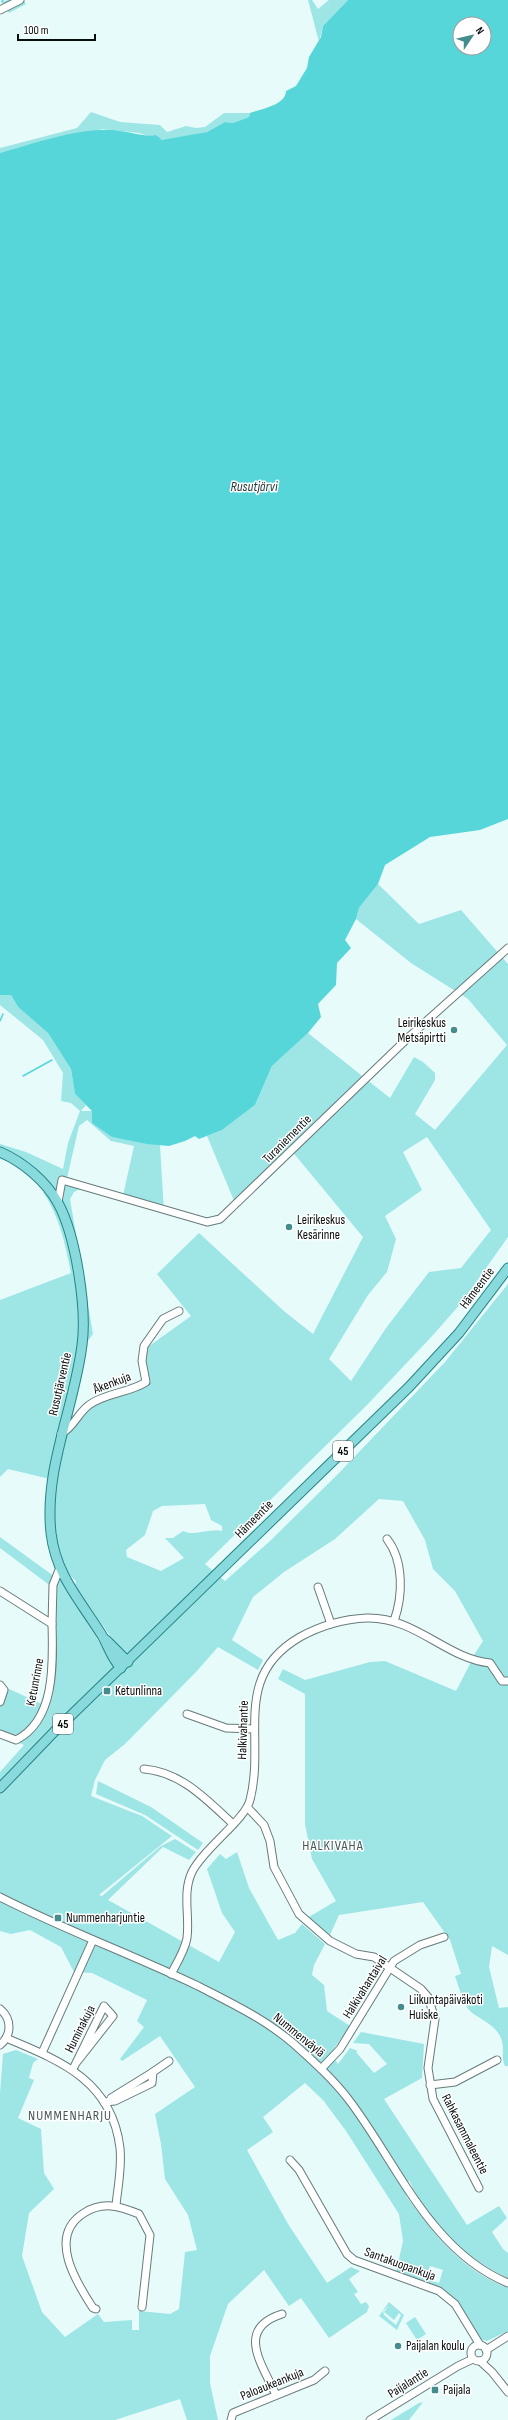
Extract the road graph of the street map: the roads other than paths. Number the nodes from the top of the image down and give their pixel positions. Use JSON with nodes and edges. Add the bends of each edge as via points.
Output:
{"nodes":[{"id":1,"x":20,"y":0,"type":"edge"},
{"id":2,"x":0,"y":10,"type":"edge"},
{"id":3,"x":508,"y":948,"type":"edge"},
{"id":4,"x":0,"y":1152,"type":"edge"},
{"id":5,"x":58,"y":1202,"type":"junction"},
{"id":6,"x":508,"y":1268,"type":"edge"},
{"id":7,"x":179,"y":1311,"type":"dead end"},
{"id":8,"x":62,"y":1434,"type":"junction"},
{"id":9,"x":387,"y":1539,"type":"dead end"},
{"id":10,"x":59,"y":1570,"type":"junction"},
{"id":11,"x":318,"y":1587,"type":"dead end"},
{"id":12,"x":0,"y":1591,"type":"edge"},
{"id":13,"x":394,"y":1621,"type":"junction"},
{"id":14,"x":52,"y":1624,"type":"junction"},
{"id":15,"x":331,"y":1624,"type":"junction"},
{"id":16,"x":104,"y":1638,"type":"junction"},
{"id":17,"x":128,"y":1662,"type":"junction"},
{"id":18,"x":121,"y":1668,"type":"junction"},
{"id":19,"x":508,"y":1681,"type":"edge"},
{"id":20,"x":0,"y":1685,"type":"edge"},
{"id":21,"x":0,"y":1702,"type":"edge"},
{"id":22,"x":187,"y":1714,"type":"dead end"},
{"id":23,"x":254,"y":1729,"type":"junction"},
{"id":24,"x":0,"y":1734,"type":"edge"},
{"id":25,"x":144,"y":1769,"type":"dead end"},
{"id":26,"x":8,"y":1781,"type":"junction"},
{"id":27,"x":0,"y":1788,"type":"edge"},
{"id":28,"x":0,"y":1791,"type":"edge"},
{"id":29,"x":248,"y":1808,"type":"junction"},
{"id":30,"x":232,"y":1823,"type":"junction"},
{"id":31,"x":0,"y":1897,"type":"edge"},
{"id":32,"x":444,"y":1937,"type":"dead end"},
{"id":33,"x":94,"y":1940,"type":"junction"},
{"id":34,"x":390,"y":1967,"type":"junction"},
{"id":35,"x":171,"y":1974,"type":"junction"},
{"id":36,"x":0,"y":2009,"type":"edge"},
{"id":37,"x":6,"y":2038,"type":"junction"},
{"id":38,"x":0,"y":2045,"type":"edge"},
{"id":39,"x":42,"y":2053,"type":"junction"},
{"id":40,"x":497,"y":2060,"type":"dead end"},
{"id":41,"x":169,"y":2061,"type":"dead end"},
{"id":42,"x":74,"y":2066,"type":"junction"},
{"id":43,"x":321,"y":2069,"type":"junction"},
{"id":44,"x":430,"y":2085,"type":"junction"},
{"id":45,"x":106,"y":2101,"type":"junction"},
{"id":46,"x":290,"y":2160,"type":"dead end"},
{"id":47,"x":479,"y":2188,"type":"dead end"},
{"id":48,"x":116,"y":2205,"type":"junction"},
{"id":49,"x":508,"y":2283,"type":"edge"},
{"id":50,"x":142,"y":2307,"type":"dead end"},
{"id":51,"x":96,"y":2309,"type":"dead end"},
{"id":52,"x":282,"y":2314,"type":"dead end"},
{"id":53,"x":508,"y":2336,"type":"edge"},
{"id":54,"x":479,"y":2353,"type":"junction"},
{"id":55,"x":325,"y":2371,"type":"dead end"},
{"id":56,"x":508,"y":2392,"type":"edge"},
{"id":57,"x":276,"y":2395,"type":"junction"},
{"id":58,"x":231,"y":2420,"type":"edge"},
{"id":59,"x":370,"y":2420,"type":"edge"}],
"edges":[{"from":1,"to":2,"type":"street"},
{"from":3,"to":5,"type":"street","name":"Turaniementie","via":[[416,1030],[220,1219],[207,1222],[62,1180]]},
{"from":4,"to":5,"type":"main road","name":"Rusutjärventie","via":[[32,1171]]},
{"from":5,"to":8,"type":"main road","name":"Rusutjärventie","via":[[74,1258],[84,1322],[75,1382]]},
{"from":6,"to":17,"type":"main road","name":"Hämeentie","number":"45","via":[[459,1333],[409,1387]]},
{"from":7,"to":8,"type":"street","name":"Åkenkuja","via":[[163,1319],[144,1346],[142,1361],[146,1382],[89,1405],[78,1415],[71,1428]]},
{"from":8,"to":10,"type":"main road","name":"Rusutjärventie","via":[[54,1463],[50,1493],[51,1534]]},
{"from":9,"to":13,"type":"street","via":[[395,1549],[400,1579]]},
{"from":10,"to":14,"type":"street","via":[[53,1585]]},
{"from":10,"to":16,"type":"main road","name":"Rusutjärventie"},
{"from":11,"to":15,"type":"street"},
{"from":12,"to":14,"type":"street"},
{"from":13,"to":15,"type":"street","name":"Halkivahantie","via":[[366,1618]]},
{"from":13,"to":19,"type":"street","name":"Halkivahantie","via":[[411,1627],[471,1659],[490,1663],[502,1681]]},
{"from":14,"to":24,"type":"street","name":"Ketunrinne","via":[[53,1663],[43,1711],[23,1736],[16,1740]]},
{"from":15,"to":23,"type":"street","name":"Halkivahantie","via":[[292,1642],[269,1663],[258,1685],[254,1702]]},
{"from":16,"to":17,"type":"main road","name":"Rusutjärventie"},
{"from":16,"to":18,"type":"main road","name":"Rusutjärventie","via":[[114,1660]]},
{"from":17,"to":18,"type":"main road","name":"Hämeentie","number":"45"},
{"from":18,"to":26,"type":"main road","name":"Hämeentie","number":"45"},
{"from":20,"to":21,"type":"street","via":[[4,1690]]},
{"from":22,"to":23,"type":"street","via":[[226,1728]]},
{"from":23,"to":29,"type":"street","name":"Halkivahantie","via":[[254,1778]]},
{"from":25,"to":30,"type":"street","via":[[157,1770],[186,1783]]},
{"from":26,"to":27,"type":"main road","name":"Hämeentie","number":"45"},
{"from":26,"to":28,"type":"main road","name":"Hämeentie","number":"45"},
{"from":29,"to":30,"type":"street"},
{"from":29,"to":34,"type":"street","name":"Rahkasammaleentie","via":[[264,1825],[270,1841],[274,1867],[299,1914],[330,1941],[356,1954],[374,1957]]},
{"from":30,"to":35,"type":"street","via":[[202,1856],[187,1884],[187,1937]]},
{"from":31,"to":33,"type":"street","name":"Nummenväylä"},
{"from":32,"to":34,"type":"street","name":"Halkivahantaival","via":[[405,1953]]},
{"from":33,"to":35,"type":"street","name":"Nummenväylä"},
{"from":33,"to":39,"type":"street"},
{"from":34,"to":43,"type":"street","name":"Halkivahantaival","via":[[340,2049]]},
{"from":34,"to":44,"type":"street","name":"Rahkasammaleentie","via":[[421,1989],[433,2008],[435,2019],[428,2068]]},
{"from":35,"to":43,"type":"street","name":"Nummenväylä","via":[[266,2023]]},
{"from":36,"to":37,"type":"street","via":[[8,2021]]},
{"from":37,"to":38,"type":"street"},
{"from":37,"to":39,"type":"street"},
{"from":39,"to":42,"type":"street"},
{"from":40,"to":44,"type":"street","via":[[455,2082]]},
{"from":41,"to":45,"type":"street","via":[[153,2072],[152,2083],[115,2101]]},
{"from":42,"to":42,"type":"street","name":"Huminakuja","via":[[113,2016],[104,2006],[89,2036]]},
{"from":42,"to":45,"type":"street"},
{"from":43,"to":49,"type":"street","name":"Nummenväylä","via":[[349,2099],[442,2236],[475,2266]]},
{"from":44,"to":47,"type":"street","name":"Rahkasammaleentie","via":[[433,2099]]},
{"from":45,"to":48,"type":"street","via":[[120,2148]]},
{"from":46,"to":54,"type":"street","name":"Santakuopankuja","via":[[299,2170],[347,2254],[354,2260],[439,2291],[454,2304]]},
{"from":48,"to":50,"type":"street","via":[[139,2214],[150,2235]]},
{"from":48,"to":51,"type":"street","via":[[100,2206],[86,2211],[77,2217],[67,2231],[66,2251],[72,2272]]},
{"from":52,"to":57,"type":"street","via":[[271,2317],[262,2324],[256,2331],[254,2340],[256,2351]]},
{"from":53,"to":54,"type":"street","name":"Paijalantie"},
{"from":54,"to":56,"type":"street","name":"Santakuopankuja"},
{"from":54,"to":59,"type":"street","name":"Paijalantie"},
{"from":55,"to":57,"type":"street","name":"Paloaukeankuja","via":[[314,2380]]},
{"from":57,"to":58,"type":"street","name":"Paloaukeankuja","via":[[234,2413]]}]}
